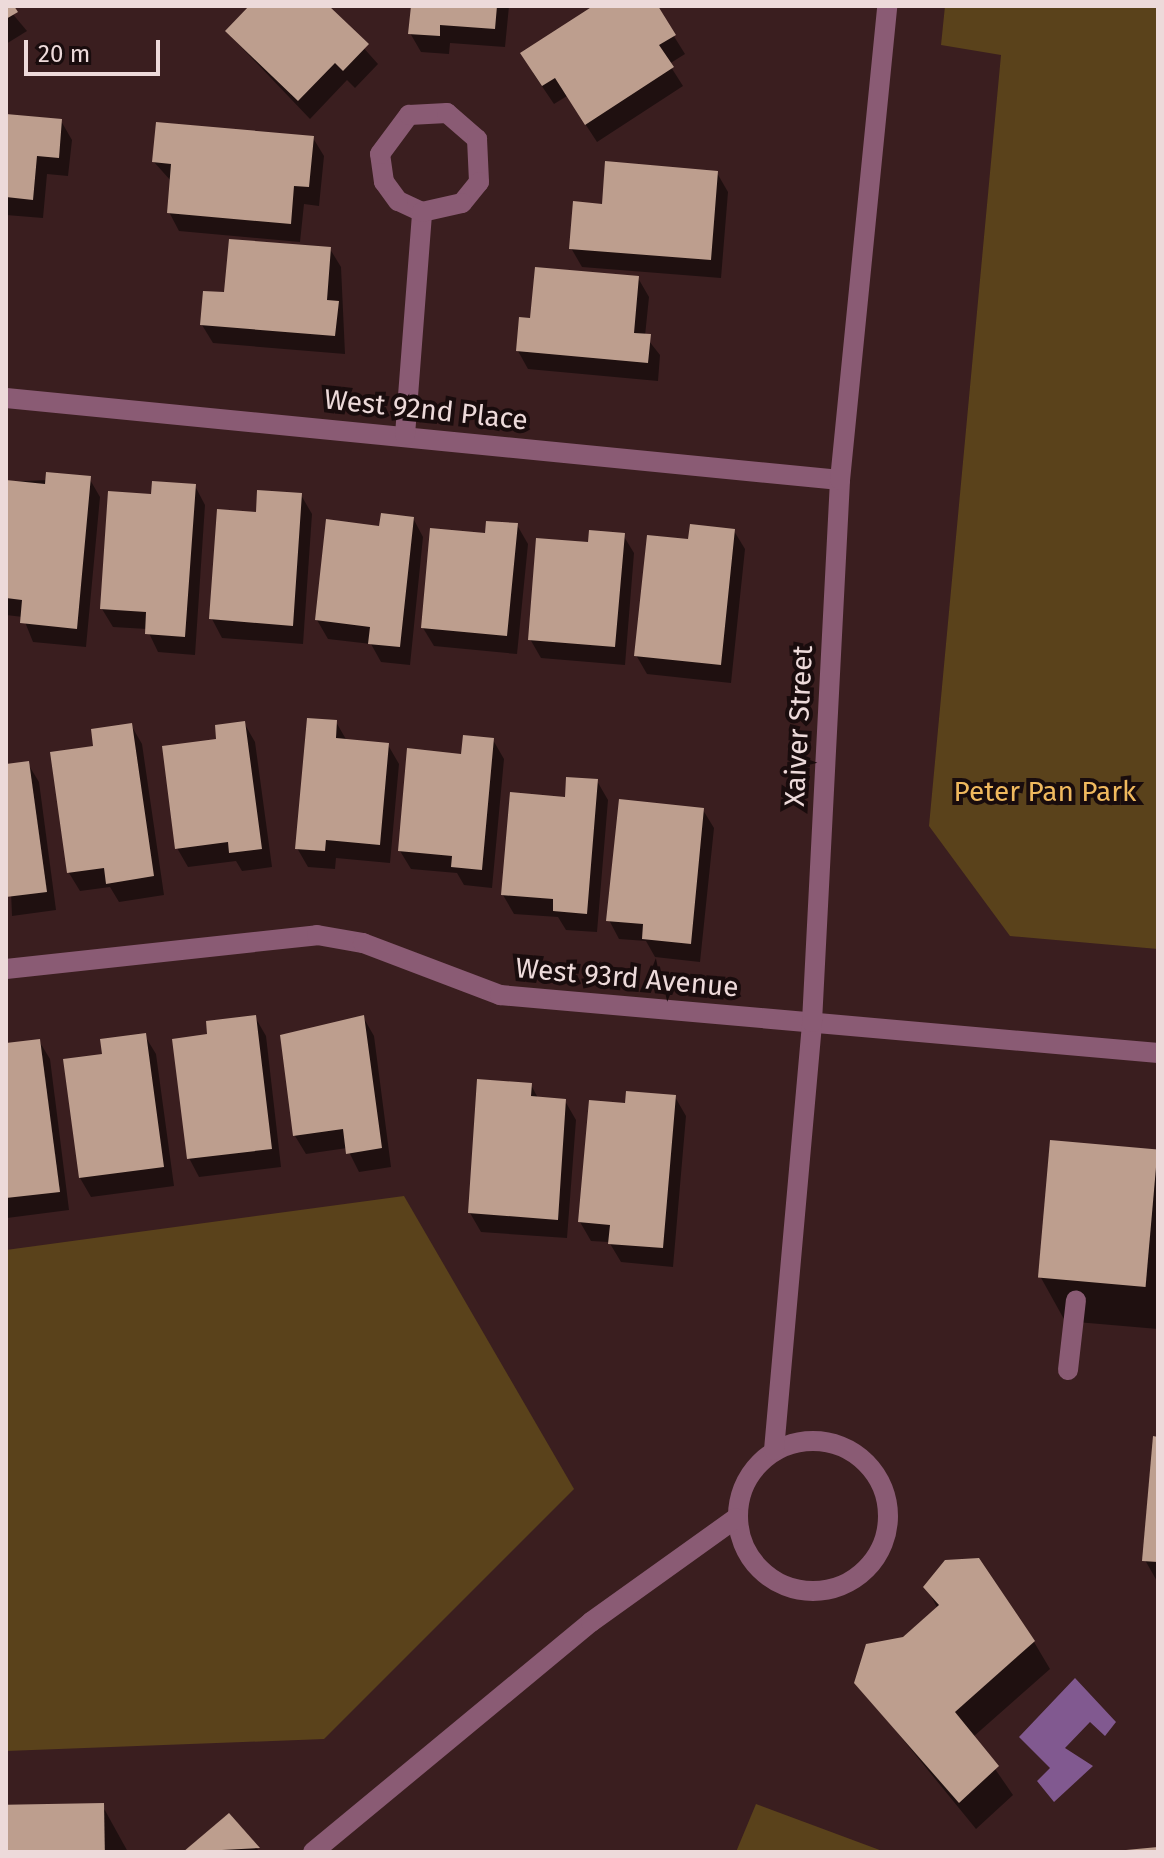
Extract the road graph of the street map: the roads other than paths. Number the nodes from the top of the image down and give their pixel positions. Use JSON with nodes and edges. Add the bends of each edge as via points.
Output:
{"nodes":[{"id":1,"x":887,"y":6,"type":"edge"},
{"id":2,"x":422,"y":212,"type":"junction"},
{"id":3,"x":6,"y":398,"type":"edge"},
{"id":4,"x":405,"y":435,"type":"junction"},
{"id":5,"x":840,"y":480,"type":"junction"},
{"id":6,"x":6,"y":969,"type":"edge"},
{"id":7,"x":812,"y":1022,"type":"junction"},
{"id":8,"x":1158,"y":1053,"type":"edge"},
{"id":9,"x":1076,"y":1300,"type":"dead end"},
{"id":10,"x":1068,"y":1370,"type":"dead end"},
{"id":11,"x":774,"y":1450,"type":"junction"},
{"id":12,"x":736,"y":1518,"type":"junction"},
{"id":13,"x":313,"y":1852,"type":"edge"}],
"edges":[{"from":1,"to":5,"type":"street","name":"Xaiver Street"},
{"from":2,"to":2,"type":"street","via":[[462,203],[479,182],[477,139],[447,113],[409,115],[380,154],[384,182],[398,201]]},
{"from":2,"to":4,"type":"street"},
{"from":3,"to":4,"type":"street","name":"West 92nd Place"},
{"from":4,"to":5,"type":"street","name":"West 92nd Place"},
{"from":5,"to":7,"type":"street","name":"Xaiver Street"},
{"from":6,"to":7,"type":"street","name":"West 93rd Avenue","via":[[317,935],[363,943],[500,995]]},
{"from":7,"to":8,"type":"street","name":"West 93rd Avenue"},
{"from":7,"to":11,"type":"street","name":"Xaiver Street"},
{"from":9,"to":10,"type":"street"},
{"from":11,"to":12,"type":"street","via":[[746,1479]]},
{"from":11,"to":12,"type":"street","via":[[826,1441],[871,1467],[889,1515],[885,1541],[852,1581],[801,1591],[755,1566]]},
{"from":12,"to":13,"type":"street","via":[[591,1622]]}]}
